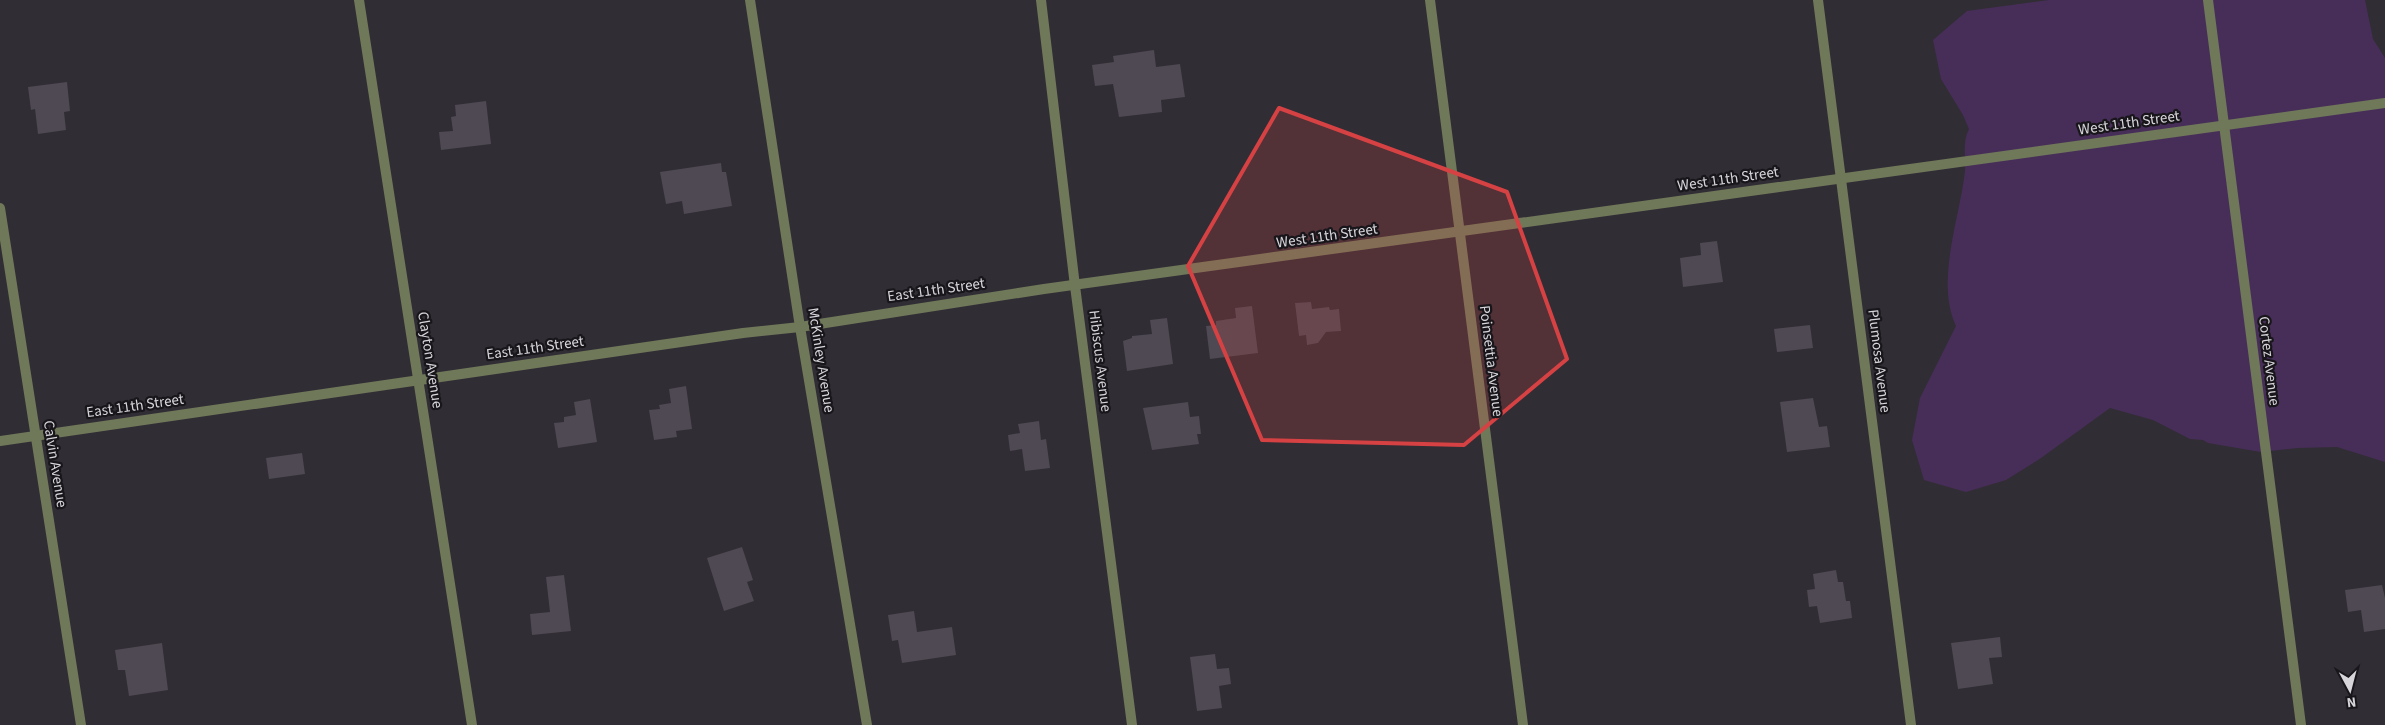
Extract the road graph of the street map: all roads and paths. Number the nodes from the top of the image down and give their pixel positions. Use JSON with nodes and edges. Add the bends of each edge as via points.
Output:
{"nodes":[{"id":1,"x":359,"y":0,"type":"edge"},
{"id":2,"x":750,"y":0,"type":"edge"},
{"id":3,"x":1041,"y":0,"type":"edge"},
{"id":4,"x":1430,"y":0,"type":"edge"},
{"id":5,"x":1818,"y":0,"type":"edge"},
{"id":6,"x":2208,"y":0,"type":"edge"},
{"id":7,"x":2385,"y":103,"type":"edge"},
{"id":8,"x":2224,"y":126,"type":"junction"},
{"id":9,"x":1840,"y":178,"type":"junction"},
{"id":10,"x":0,"y":208,"type":"edge"},
{"id":11,"x":1460,"y":232,"type":"junction"},
{"id":12,"x":1075,"y":286,"type":"junction"},
{"id":13,"x":800,"y":327,"type":"junction"},
{"id":14,"x":418,"y":380,"type":"junction"},
{"id":15,"x":36,"y":436,"type":"junction"},
{"id":16,"x":0,"y":441,"type":"edge"},
{"id":17,"x":81,"y":725,"type":"edge"},
{"id":18,"x":472,"y":725,"type":"edge"},
{"id":19,"x":867,"y":725,"type":"edge"},
{"id":20,"x":1132,"y":725,"type":"edge"},
{"id":21,"x":1523,"y":725,"type":"edge"},
{"id":22,"x":1911,"y":725,"type":"edge"},
{"id":23,"x":2301,"y":725,"type":"edge"}],
"edges":[{"from":1,"to":14,"type":"street","name":"Clayton Avenue"},
{"from":2,"to":13,"type":"street","name":"McKinley Avenue"},
{"from":3,"to":12,"type":"street","name":"Hibiscus Avenue"},
{"from":4,"to":11,"type":"street","name":"Poinsettia Avenue"},
{"from":5,"to":9,"type":"street","name":"Plumosa Avenue"},
{"from":6,"to":8,"type":"street","name":"Cortez Avenue"},
{"from":7,"to":8,"type":"street","name":"West 11th Street"},
{"from":8,"to":9,"type":"street","name":"West 11th Street"},
{"from":8,"to":23,"type":"street","name":"Cortez Avenue"},
{"from":9,"to":11,"type":"street","name":"West 11th Street"},
{"from":9,"to":22,"type":"street","name":"Plumosa Avenue"},
{"from":10,"to":15,"type":"street","name":"Calvin Avenue"},
{"from":11,"to":12,"type":"street","name":"West 11th Street"},
{"from":11,"to":21,"type":"street","name":"Poinsettia Avenue"},
{"from":12,"to":13,"type":"street","name":"East 11th Street"},
{"from":12,"to":20,"type":"street","name":"Hibiscus Avenue"},
{"from":13,"to":14,"type":"street","name":"East 11th Street"},
{"from":13,"to":19,"type":"street","name":"McKinley Avenue"},
{"from":14,"to":15,"type":"street","name":"East 11th Street"},
{"from":14,"to":18,"type":"street","name":"Clayton Avenue"},
{"from":15,"to":16,"type":"street","name":"East 11th Street"},
{"from":15,"to":17,"type":"street","name":"Calvin Avenue"}]}
